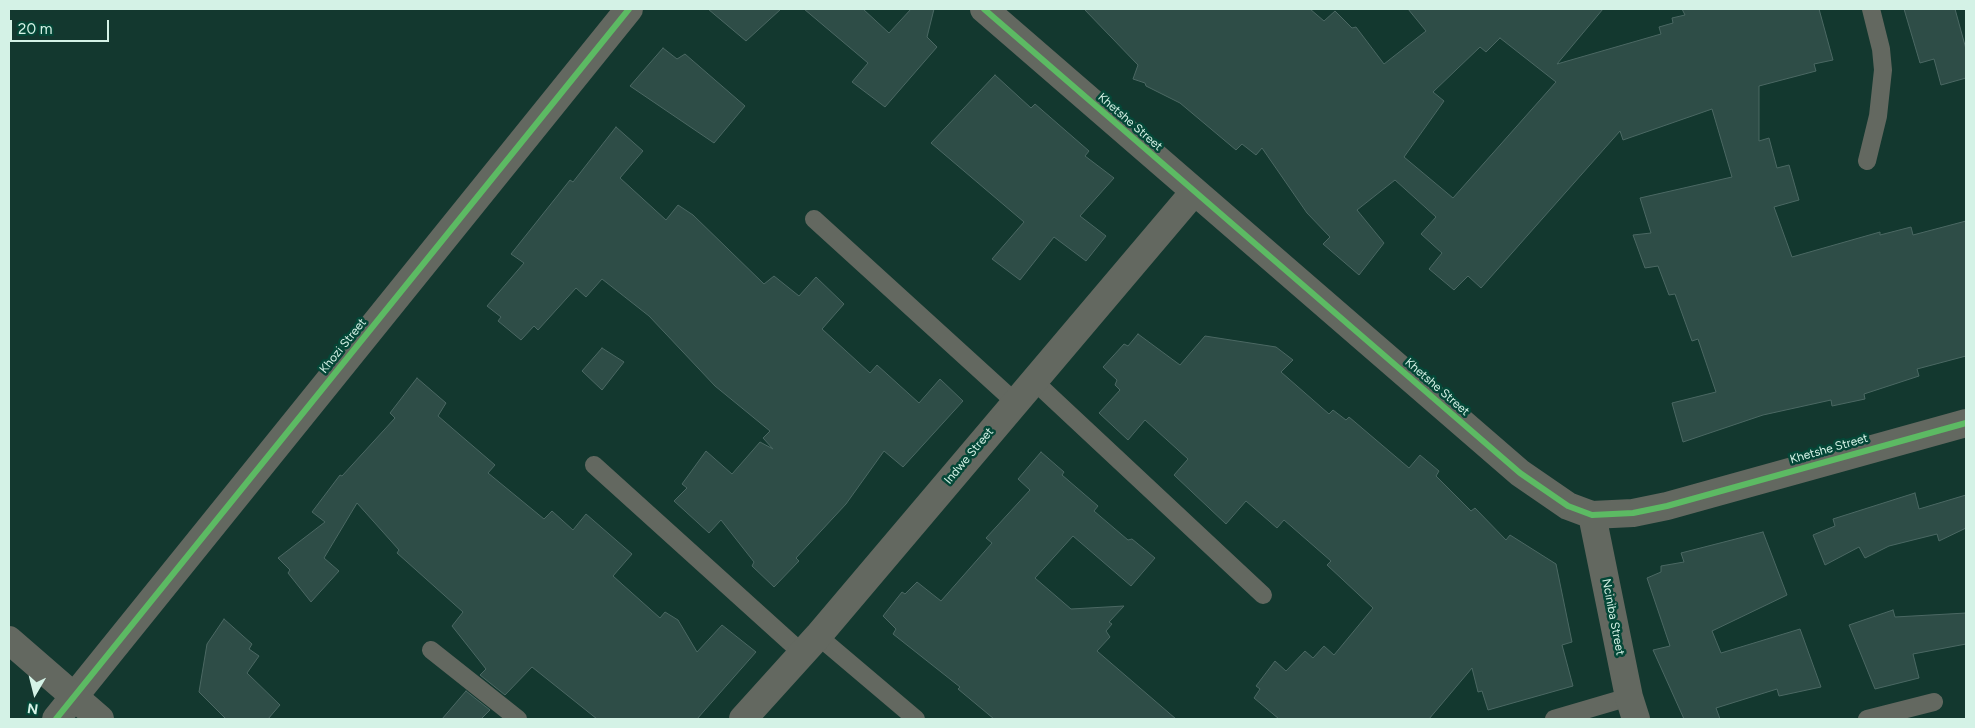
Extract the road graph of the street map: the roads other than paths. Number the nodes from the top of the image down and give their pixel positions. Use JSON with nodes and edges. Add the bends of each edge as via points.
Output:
{"nodes":[{"id":1,"x":629,"y":9,"type":"edge"},
{"id":2,"x":984,"y":9,"type":"edge"},
{"id":3,"x":1871,"y":9,"type":"edge"},
{"id":4,"x":1867,"y":161,"type":"dead end"},
{"id":5,"x":1194,"y":192,"type":"junction"},
{"id":6,"x":814,"y":219,"type":"dead end"},
{"id":7,"x":1034,"y":380,"type":"junction"},
{"id":8,"x":1015,"y":402,"type":"junction"},
{"id":9,"x":1966,"y":423,"type":"edge"},
{"id":10,"x":594,"y":465,"type":"dead end"},
{"id":11,"x":1592,"y":515,"type":"junction"},
{"id":12,"x":1263,"y":595,"type":"dead end"},
{"id":13,"x":9,"y":640,"type":"edge"},
{"id":14,"x":810,"y":644,"type":"junction"},
{"id":15,"x":431,"y":650,"type":"dead end"},
{"id":16,"x":74,"y":698,"type":"junction"},
{"id":17,"x":1934,"y":702,"type":"dead end"},
{"id":18,"x":1633,"y":708,"type":"edge"},
{"id":19,"x":56,"y":719,"type":"edge"},
{"id":20,"x":100,"y":719,"type":"edge"},
{"id":21,"x":518,"y":719,"type":"edge"},
{"id":22,"x":743,"y":719,"type":"edge"},
{"id":23,"x":916,"y":719,"type":"edge"},
{"id":24,"x":1554,"y":719,"type":"edge"},
{"id":25,"x":1867,"y":719,"type":"edge"}],
"edges":[{"from":1,"to":16,"type":"street","name":"Khozi Street"},
{"from":2,"to":5,"type":"street","name":"Khetshe Street"},
{"from":3,"to":4,"type":"lane","via":[[1883,70],[1878,116]]},
{"from":5,"to":7,"type":"street","name":"Indwe Street"},
{"from":5,"to":11,"type":"street","name":"Khetshe Street","via":[[1520,473],[1568,506]]},
{"from":6,"to":8,"type":"lane"},
{"from":7,"to":8,"type":"street","name":"Indwe Street"},
{"from":7,"to":12,"type":"lane"},
{"from":8,"to":14,"type":"street","name":"Indwe Street"},
{"from":9,"to":11,"type":"street","name":"Khetshe Street","via":[[1667,506],[1633,513]]},
{"from":10,"to":14,"type":"lane"},
{"from":11,"to":18,"type":"street","name":"Nciniba Street"},
{"from":13,"to":16,"type":"street"},
{"from":14,"to":22,"type":"street","name":"Indwe Street"},
{"from":14,"to":23,"type":"lane"},
{"from":15,"to":21,"type":"lane"},
{"from":16,"to":19,"type":"street","name":"Khozi Street"},
{"from":16,"to":20,"type":"street"},
{"from":17,"to":25,"type":"lane"},
{"from":18,"to":24,"type":"lane"}]}
